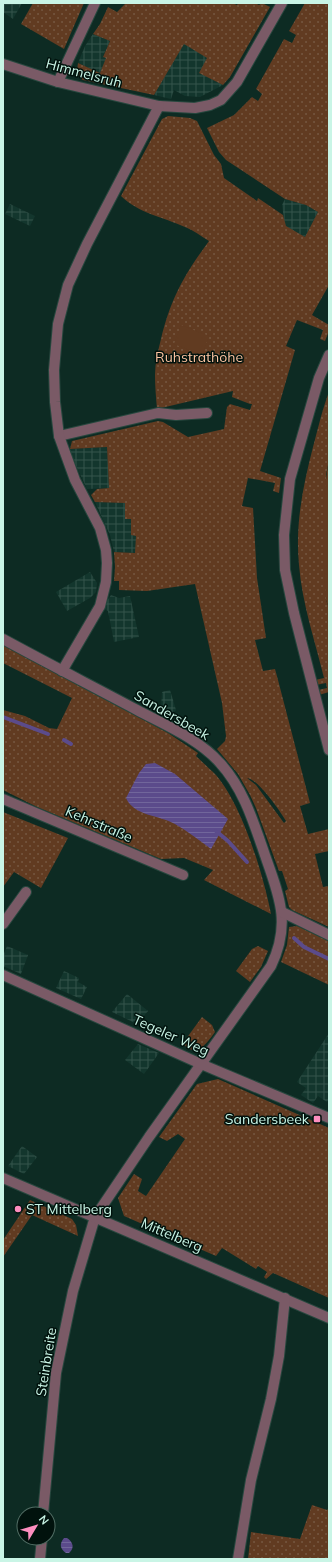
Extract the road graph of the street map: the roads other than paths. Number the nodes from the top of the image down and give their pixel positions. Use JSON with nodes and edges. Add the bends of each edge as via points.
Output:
{"nodes":[{"id":1,"x":95,"y":3,"type":"edge"},
{"id":2,"x":282,"y":3,"type":"edge"},
{"id":3,"x":3,"y":64,"type":"edge"},
{"id":4,"x":58,"y":82,"type":"junction"},
{"id":5,"x":159,"y":106,"type":"junction"},
{"id":6,"x":329,"y":355,"type":"edge"},
{"id":7,"x":207,"y":413,"type":"dead end"},
{"id":8,"x":59,"y":436,"type":"junction"},
{"id":9,"x":3,"y":639,"type":"edge"},
{"id":10,"x":62,"y":671,"type":"junction"},
{"id":11,"x":329,"y":750,"type":"edge"},
{"id":12,"x":3,"y":799,"type":"edge"},
{"id":13,"x":183,"y":875,"type":"dead end"},
{"id":14,"x":26,"y":892,"type":"dead end"},
{"id":15,"x":282,"y":912,"type":"junction"},
{"id":16,"x":3,"y":924,"type":"edge"},
{"id":17,"x":329,"y":935,"type":"edge"},
{"id":18,"x":3,"y":975,"type":"edge"},
{"id":19,"x":201,"y":1064,"type":"junction"},
{"id":20,"x":329,"y":1118,"type":"edge"},
{"id":21,"x":3,"y":1178,"type":"edge"},
{"id":22,"x":94,"y":1217,"type":"junction"},
{"id":23,"x":285,"y":1298,"type":"junction"},
{"id":24,"x":329,"y":1318,"type":"edge"},
{"id":25,"x":44,"y":1506,"type":"edge"},
{"id":26,"x":41,"y":1546,"type":"edge"},
{"id":27,"x":40,"y":1559,"type":"edge"},
{"id":28,"x":238,"y":1559,"type":"edge"}],
"edges":[{"from":1,"to":4,"type":"street"},
{"from":2,"to":5,"type":"street","name":"Himmelsruh","via":[[237,82],[221,100],[195,108]]},
{"from":3,"to":4,"type":"street","name":"Himmelsruh"},
{"from":4,"to":5,"type":"street","name":"Himmelsruh"},
{"from":5,"to":8,"type":"street","via":[[68,285],[58,324],[54,370]]},
{"from":6,"to":11,"type":"street","via":[[319,378],[290,479],[284,535],[285,570],[294,613]]},
{"from":7,"to":8,"type":"street","via":[[158,413]]},
{"from":8,"to":10,"type":"street","via":[[75,480],[100,528],[107,563],[105,592],[100,606]]},
{"from":9,"to":10,"type":"street","name":"Sandersbeek"},
{"from":10,"to":15,"type":"street","name":"Sandersbeek","via":[[169,727],[201,747],[220,763],[236,784],[253,820],[273,876]]},
{"from":12,"to":13,"type":"street","name":"Kehrstraße"},
{"from":14,"to":16,"type":"street"},
{"from":15,"to":17,"type":"street"},
{"from":15,"to":19,"type":"street","name":"Sandersbeek","via":[[282,936],[271,966]]},
{"from":18,"to":19,"type":"street","name":"Tegeler Weg"},
{"from":19,"to":20,"type":"street","name":"Tegeler Weg"},
{"from":19,"to":22,"type":"street","name":"Sandersbeek"},
{"from":21,"to":22,"type":"street","name":"Mittelberg"},
{"from":22,"to":23,"type":"street","name":"Mittelberg"},
{"from":22,"to":25,"type":"street","name":"Steinbreite","via":[[73,1291],[56,1374]]},
{"from":23,"to":24,"type":"street","name":"Mittelberg"},
{"from":23,"to":28,"type":"street","via":[[279,1356]]},
{"from":26,"to":27,"type":"street"}]}
